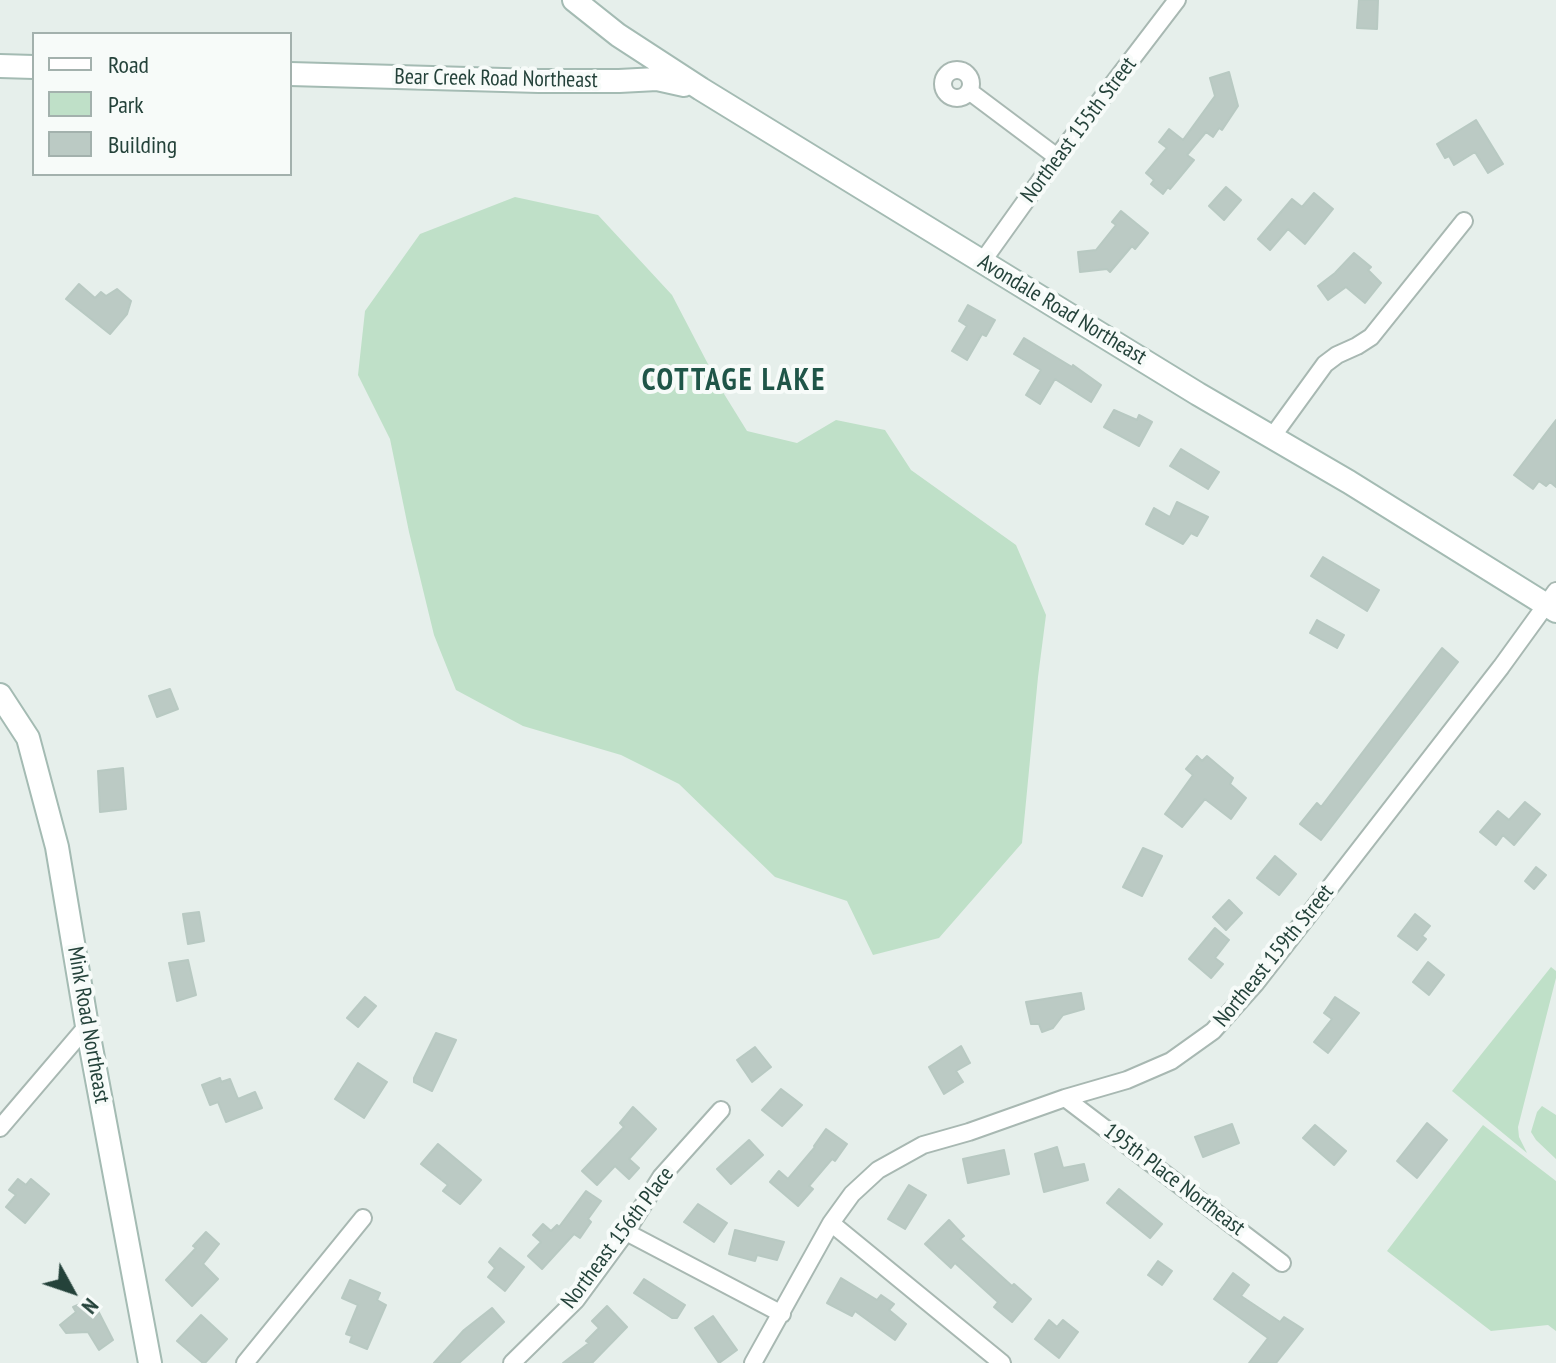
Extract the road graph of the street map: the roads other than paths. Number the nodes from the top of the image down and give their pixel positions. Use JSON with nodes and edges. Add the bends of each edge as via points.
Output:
{"nodes":[{"id":1,"x":574,"y":0,"type":"edge"},
{"id":2,"x":1177,"y":0,"type":"edge"},
{"id":3,"x":0,"y":66,"type":"edge"},
{"id":4,"x":32,"y":67,"type":"edge"},
{"id":5,"x":292,"y":74,"type":"edge"},
{"id":6,"x":701,"y":89,"type":"junction"},
{"id":7,"x":969,"y":91,"type":"dead end"},
{"id":8,"x":1057,"y":157,"type":"junction"},
{"id":9,"x":1464,"y":221,"type":"dead end"},
{"id":10,"x":982,"y":262,"type":"junction"},
{"id":11,"x":1272,"y":437,"type":"junction"},
{"id":12,"x":1552,"y":602,"type":"edge"},
{"id":13,"x":0,"y":695,"type":"edge"},
{"id":14,"x":87,"y":1026,"type":"junction"},
{"id":15,"x":1065,"y":1098,"type":"junction"},
{"id":16,"x":721,"y":1110,"type":"dead end"},
{"id":17,"x":0,"y":1128,"type":"edge"},
{"id":18,"x":363,"y":1218,"type":"dead end"},
{"id":19,"x":831,"y":1223,"type":"junction"},
{"id":20,"x":626,"y":1232,"type":"junction"},
{"id":21,"x":1282,"y":1263,"type":"dead end"},
{"id":22,"x":782,"y":1314,"type":"junction"},
{"id":23,"x":150,"y":1363,"type":"edge"},
{"id":24,"x":245,"y":1363,"type":"edge"},
{"id":25,"x":512,"y":1363,"type":"edge"},
{"id":26,"x":753,"y":1363,"type":"edge"},
{"id":27,"x":1002,"y":1363,"type":"edge"}],
"edges":[{"from":1,"to":6,"type":"main road","name":"Avondale Road Northeast"},
{"from":2,"to":8,"type":"street","name":"Northeast 155th Street"},
{"from":3,"to":4,"type":"main road"},
{"from":5,"to":6,"type":"main road","name":"Bear Creek Road Northeast","via":[[657,79]]},
{"from":6,"to":10,"type":"main road","name":"Avondale Road Northeast"},
{"from":7,"to":8,"type":"street"},
{"from":8,"to":10,"type":"street","name":"Northeast 155th Street"},
{"from":9,"to":11,"type":"street","via":[[1371,337],[1325,364]]},
{"from":10,"to":11,"type":"main road","name":"Avondale Road Northeast"},
{"from":11,"to":12,"type":"main road","name":"Avondale Road Northeast"},
{"from":12,"to":15,"type":"street","name":"Northeast 159th Street","via":[[1213,1031],[1171,1061]]},
{"from":13,"to":14,"type":"main road","name":"Mink Road Northeast","via":[[28,738],[57,847]]},
{"from":14,"to":17,"type":"street"},
{"from":14,"to":23,"type":"main road","name":"Mink Road Northeast"},
{"from":15,"to":19,"type":"street","name":"Northeast 159th Street","via":[[923,1145],[878,1170]]},
{"from":15,"to":21,"type":"street","name":"195th Place Northeast"},
{"from":16,"to":20,"type":"street","name":"Northeast 156th Place","via":[[661,1177]]},
{"from":18,"to":24,"type":"street"},
{"from":19,"to":22,"type":"street","name":"Northeast 159th Street"},
{"from":19,"to":27,"type":"street"},
{"from":20,"to":22,"type":"street"},
{"from":20,"to":25,"type":"street","name":"Northeast 156th Place","via":[[576,1300]]},
{"from":22,"to":26,"type":"street","name":"Northeast 159th Street"}]}
